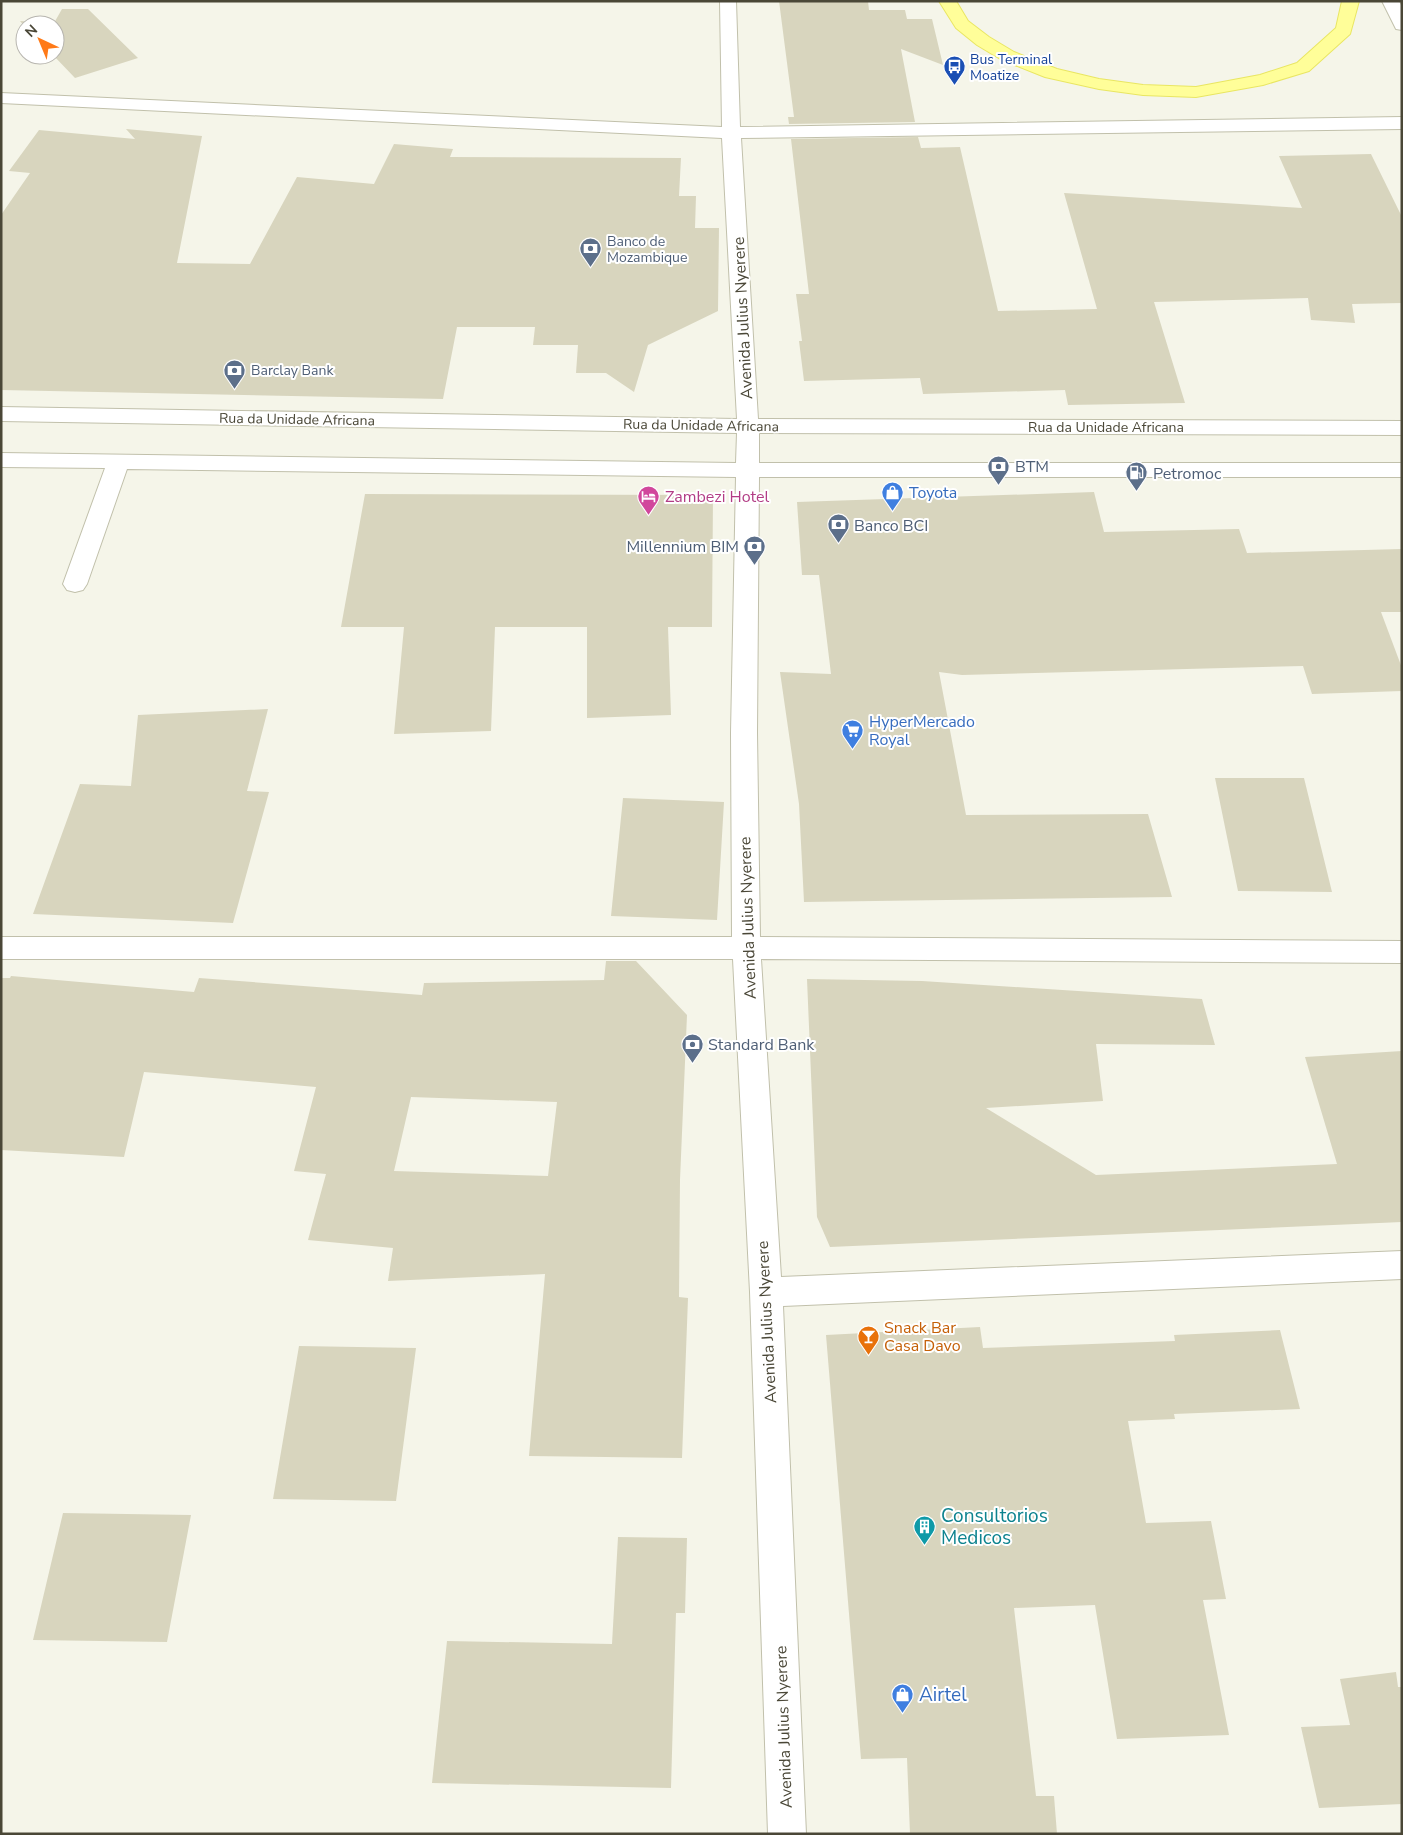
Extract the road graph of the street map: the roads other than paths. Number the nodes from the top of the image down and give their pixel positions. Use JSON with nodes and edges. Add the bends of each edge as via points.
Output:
{"nodes":[{"id":1,"x":728,"y":1,"type":"edge"},
{"id":2,"x":947,"y":1,"type":"edge"},
{"id":3,"x":1351,"y":1,"type":"edge"},
{"id":4,"x":1390,"y":1,"type":"edge"},
{"id":5,"x":1402,"y":25,"type":"edge"},
{"id":6,"x":1,"y":98,"type":"edge"},
{"id":7,"x":1402,"y":123,"type":"edge"},
{"id":8,"x":731,"y":133,"type":"junction"},
{"id":9,"x":1,"y":414,"type":"edge"},
{"id":10,"x":748,"y":426,"type":"junction"},
{"id":11,"x":1402,"y":428,"type":"edge"},
{"id":12,"x":1,"y":460,"type":"edge"},
{"id":13,"x":118,"y":462,"type":"junction"},
{"id":14,"x":747,"y":470,"type":"junction"},
{"id":15,"x":1402,"y":470,"type":"edge"},
{"id":16,"x":75,"y":584,"type":"dead end"},
{"id":17,"x":1,"y":948,"type":"edge"},
{"id":18,"x":746,"y":948,"type":"junction"},
{"id":19,"x":1402,"y":952,"type":"edge"},
{"id":20,"x":1402,"y":1265,"type":"edge"},
{"id":21,"x":766,"y":1292,"type":"junction"},
{"id":22,"x":787,"y":1834,"type":"edge"}],
"edges":[{"from":1,"to":8,"type":"street","name":"Avenida Julius Nyerere"},
{"from":2,"to":3,"type":"main road","via":[[962,24],[983,42],[1051,73],[1143,90],[1196,92],[1263,80],[1303,67],[1344,30]]},
{"from":4,"to":5,"type":"street"},
{"from":6,"to":8,"type":"street"},
{"from":7,"to":8,"type":"street"},
{"from":8,"to":10,"type":"street","name":"Avenida Julius Nyerere"},
{"from":9,"to":10,"type":"street","name":"Rua da Unidade Africana"},
{"from":10,"to":11,"type":"street","name":"Rua da Unidade Africana"},
{"from":10,"to":14,"type":"street","name":"Avenida Julius Nyerere"},
{"from":12,"to":13,"type":"street"},
{"from":13,"to":14,"type":"street"},
{"from":13,"to":16,"type":"street"},
{"from":14,"to":15,"type":"street"},
{"from":14,"to":18,"type":"street","name":"Avenida Julius Nyerere"},
{"from":17,"to":18,"type":"street"},
{"from":18,"to":19,"type":"street"},
{"from":18,"to":21,"type":"street","name":"Avenida Julius Nyerere"},
{"from":20,"to":21,"type":"street"},
{"from":21,"to":22,"type":"street","name":"Avenida Julius Nyerere"}]}
